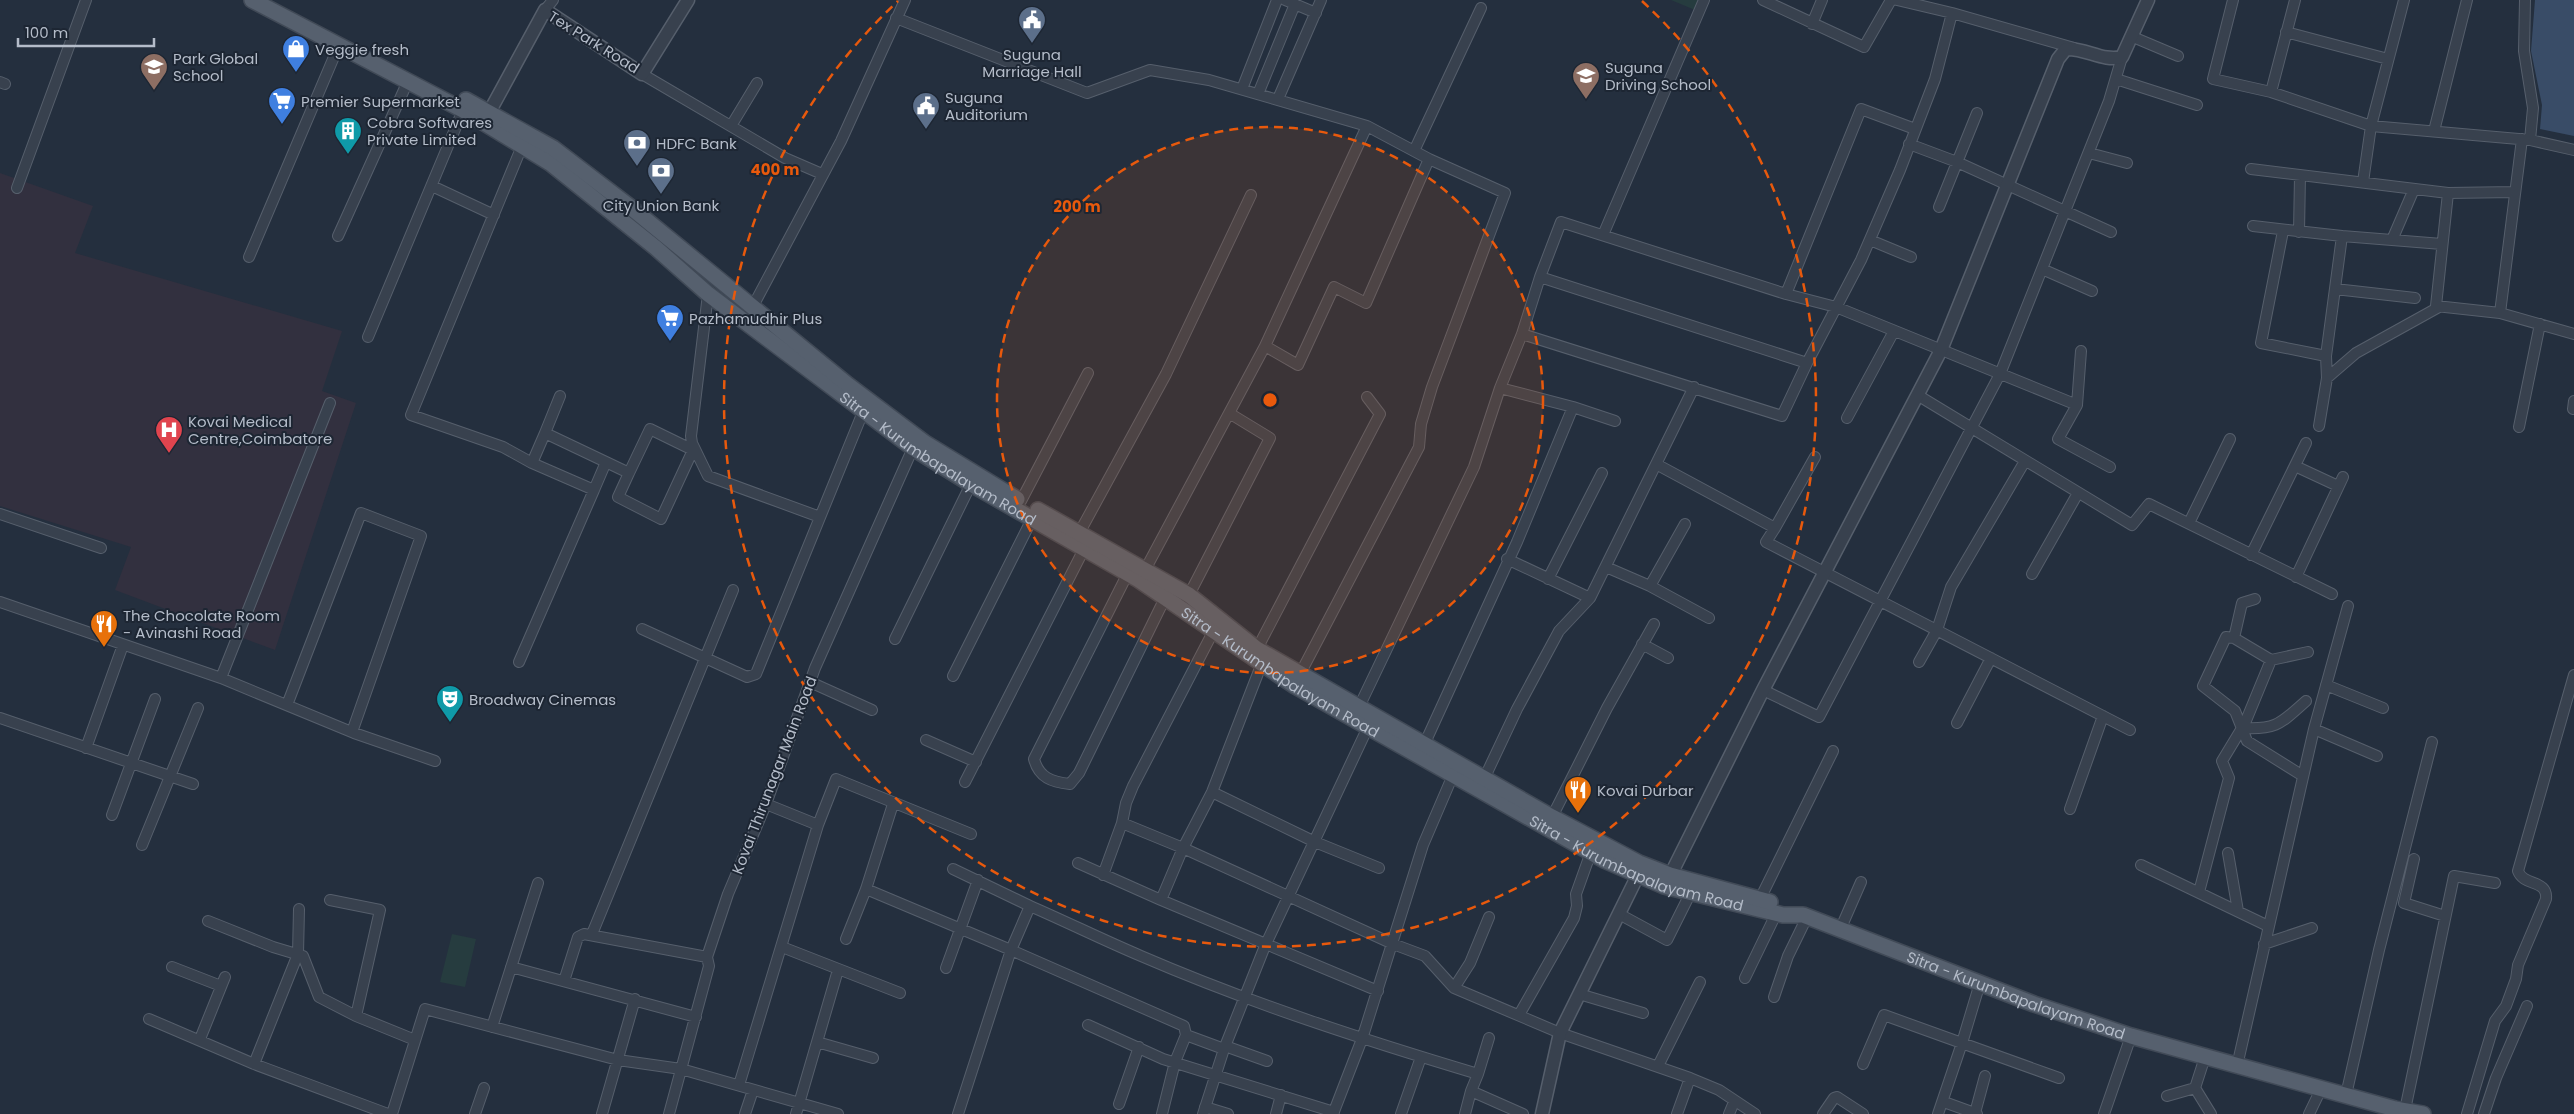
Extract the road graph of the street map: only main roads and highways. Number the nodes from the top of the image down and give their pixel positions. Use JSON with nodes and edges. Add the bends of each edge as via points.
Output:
{"nodes":[{"id":1,"x":252,"y":0,"type":"edge"},
{"id":2,"x":274,"y":0,"type":"edge"},
{"id":3,"x":486,"y":117,"type":"junction"},
{"id":4,"x":1080,"y":541,"type":"junction"},
{"id":5,"x":1260,"y":656,"type":"junction"},
{"id":6,"x":1667,"y":880,"type":"junction"},
{"id":7,"x":1805,"y":916,"type":"junction"},
{"id":8,"x":2423,"y":1114,"type":"edge"}],
"edges":[{"from":1,"to":3,"type":"main road","name":"Sitra - Kurumbapalayam Road","via":[[464,110]]},
{"from":2,"to":3,"type":"main road","name":"Sitra - Kurumbapalayam Road"},
{"from":3,"to":4,"type":"main road","name":"Sitra - Kurumbapalayam Road","via":[[522,146],[550,163],[708,294],[863,412],[971,484],[1032,519]]},
{"from":3,"to":4,"type":"main road","via":[[553,148],[925,443]]},
{"from":4,"to":5,"type":"main road","name":"Sitra - Kurumbapalayam Road","via":[[1214,630]]},
{"from":4,"to":5,"type":"main road","via":[[1144,570],[1189,596]]},
{"from":5,"to":6,"type":"main road","via":[[1300,674]]},
{"from":5,"to":6,"type":"main road","name":"Sitra - Kurumbapalayam Road","via":[[1295,686],[1590,852],[1638,876]]},
{"from":6,"to":7,"type":"main road","via":[[1787,906]]},
{"from":6,"to":7,"type":"main road","name":"Sitra - Kurumbapalayam Road","via":[[1690,892],[1776,914]]},
{"from":7,"to":8,"type":"main road","name":"Sitra - Kurumbapalayam Road","via":[[1980,983],[2132,1036]]}]}
